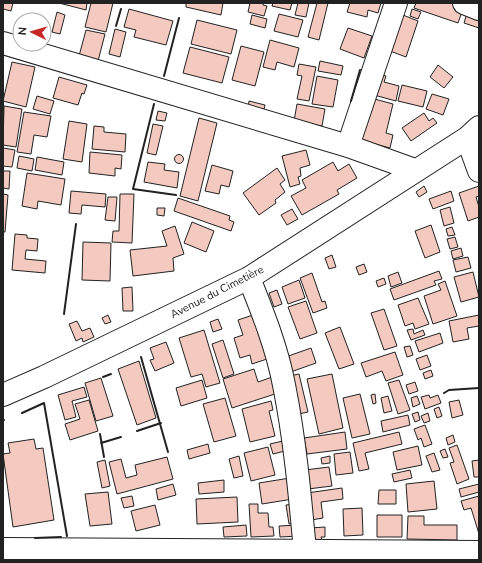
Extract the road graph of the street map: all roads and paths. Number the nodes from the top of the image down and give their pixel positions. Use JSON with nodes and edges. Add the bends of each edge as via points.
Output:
{"nodes":[{"id":1,"x":396,"y":3,"type":"edge"},
{"id":2,"x":464,"y":3,"type":"edge"},
{"id":3,"x":479,"y":9,"type":"edge"},
{"id":4,"x":3,"y":43,"type":"edge"},
{"id":5,"x":473,"y":132,"type":"edge"},
{"id":6,"x":348,"y":146,"type":"junction"},
{"id":7,"x":415,"y":170,"type":"junction"},
{"id":8,"x":479,"y":171,"type":"edge"},
{"id":9,"x":249,"y":278,"type":"junction"},
{"id":10,"x":3,"y":395,"type":"edge"},
{"id":11,"x":3,"y":549,"type":"edge"},
{"id":12,"x":305,"y":551,"type":"junction"},
{"id":13,"x":479,"y":552,"type":"edge"}],
"edges":[{"from":1,"to":6,"type":"street"},
{"from":2,"to":3,"type":"street"},
{"from":4,"to":6,"type":"street"},
{"from":5,"to":7,"type":"street","name":"Avenue du Cimetière"},
{"from":5,"to":8,"type":"street"},
{"from":6,"to":7,"type":"street"},
{"from":7,"to":9,"type":"street","name":"Avenue du Cimetière"},
{"from":9,"to":10,"type":"street","name":"Avenue du Cimetière"},
{"from":9,"to":12,"type":"street","via":[[268,326],[284,385],[296,462]]},
{"from":11,"to":12,"type":"street"},
{"from":12,"to":13,"type":"street"}]}
